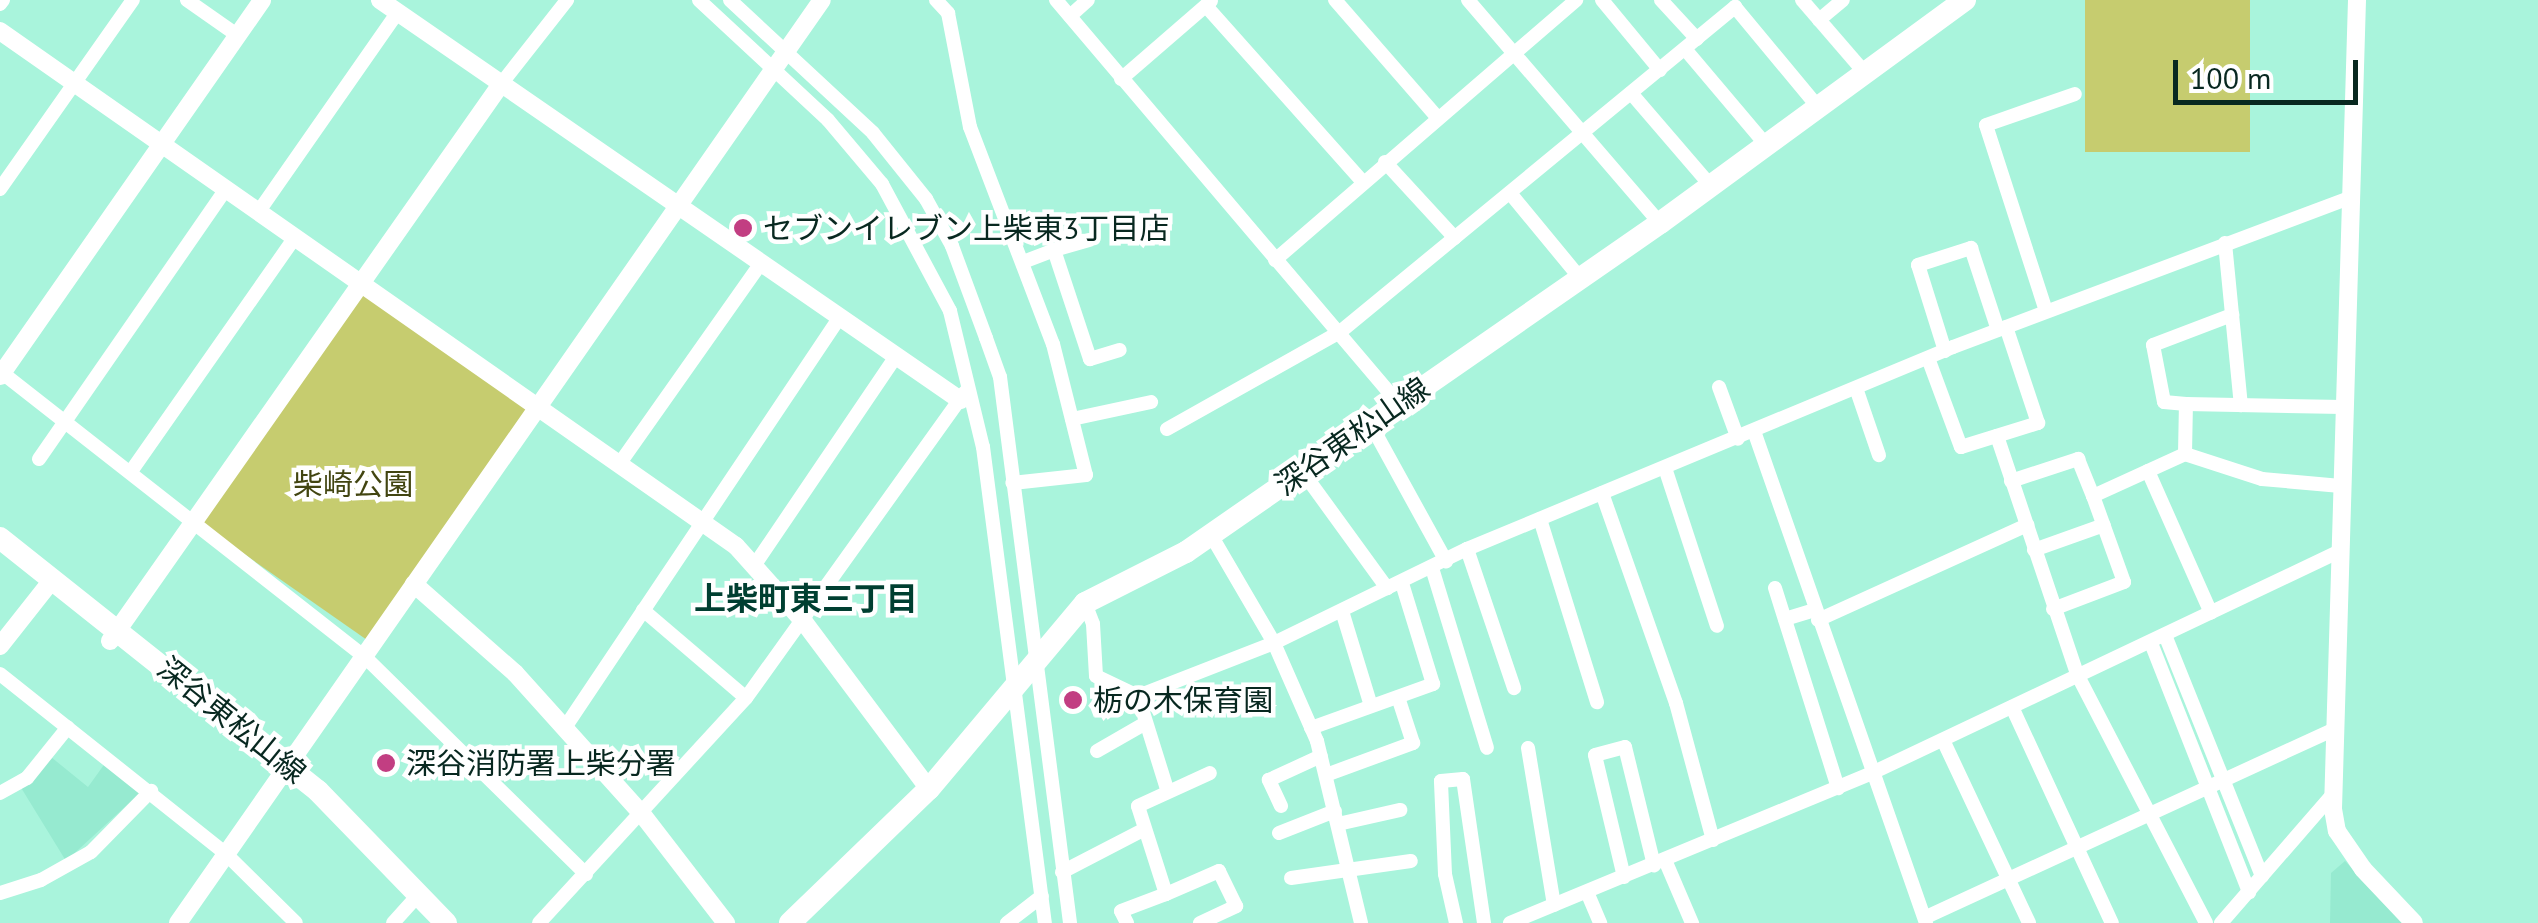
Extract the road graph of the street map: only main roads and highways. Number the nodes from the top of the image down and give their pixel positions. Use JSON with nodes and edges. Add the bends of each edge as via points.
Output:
{"nodes":[{"id":1,"x":1965,"y":0,"type":"edge"},
{"id":2,"x":0,"y":538,"type":"edge"},
{"id":3,"x":0,"y":556,"type":"edge"},
{"id":4,"x":49,"y":585,"type":"junction"},
{"id":5,"x":415,"y":898,"type":"junction"},
{"id":6,"x":428,"y":923,"type":"edge"},
{"id":7,"x":446,"y":923,"type":"edge"},
{"id":8,"x":790,"y":923,"type":"edge"}],
"edges":[{"from":1,"to":8,"type":"main road","name":"深谷東松山線","via":[[1660,223],[1211,535],[1085,602],[929,789]]},
{"from":2,"to":4,"type":"main road","name":"深谷東松山線"},
{"from":3,"to":4,"type":"main road","name":"深谷東松山線"},
{"from":4,"to":5,"type":"main road","name":"深谷東松山線","via":[[285,773]]},
{"from":5,"to":6,"type":"main road","name":"深谷東松山線"},
{"from":5,"to":7,"type":"main road","name":"深谷東松山線"}]}
